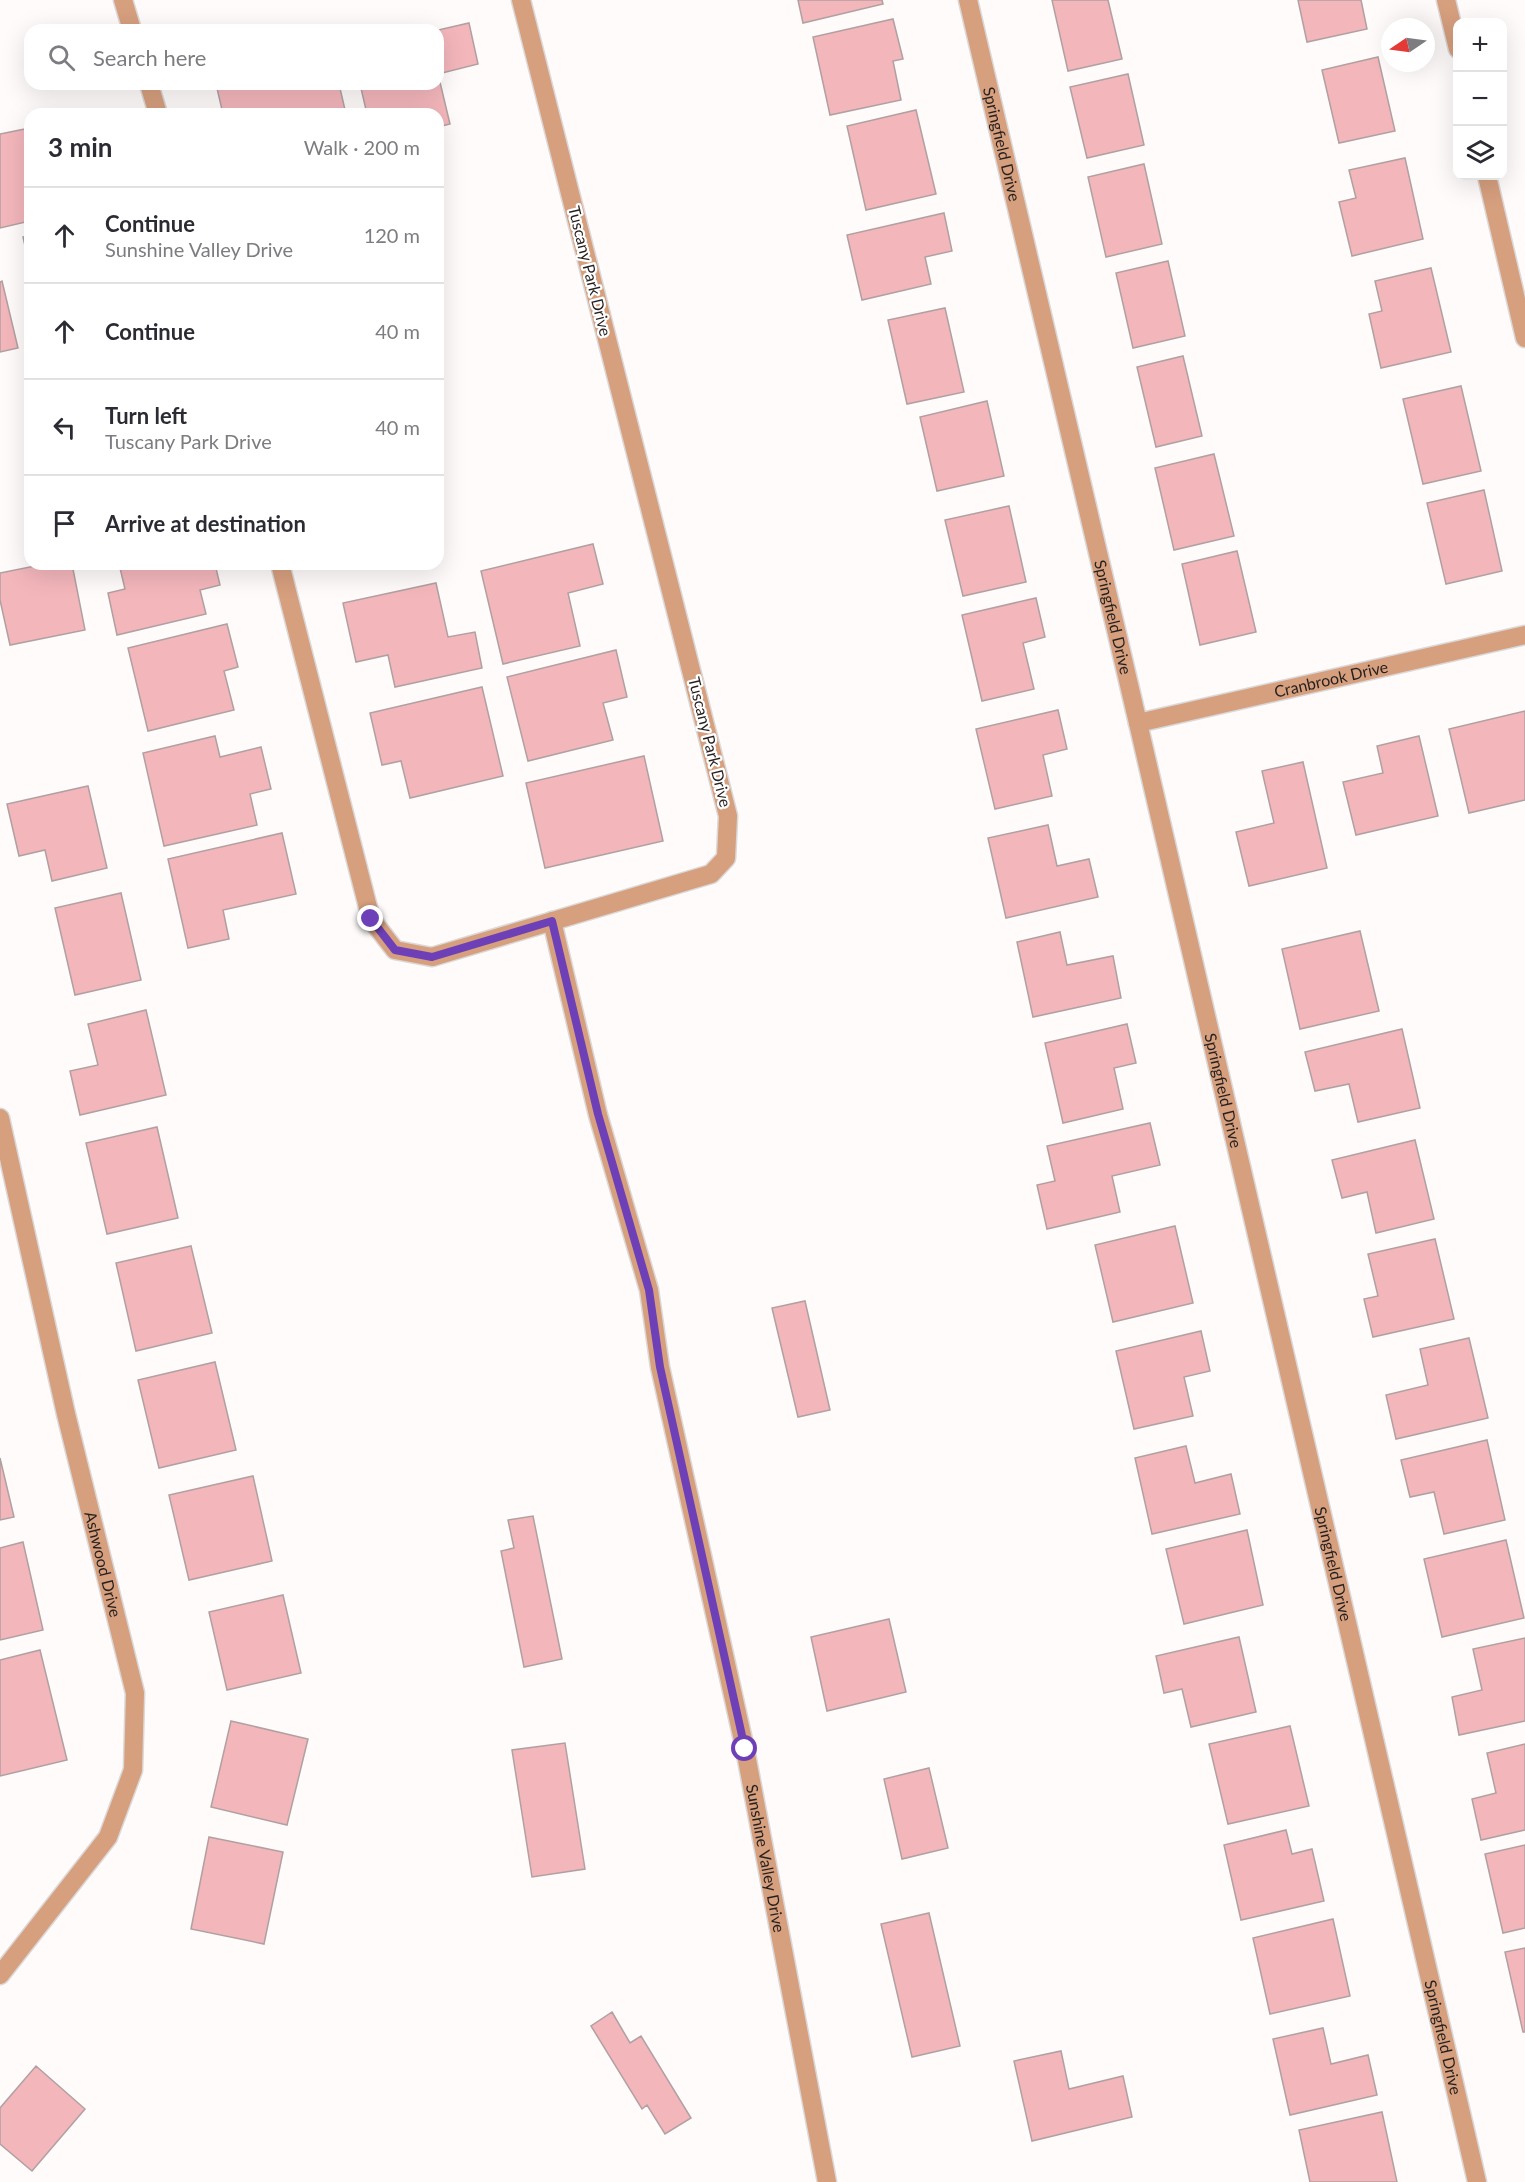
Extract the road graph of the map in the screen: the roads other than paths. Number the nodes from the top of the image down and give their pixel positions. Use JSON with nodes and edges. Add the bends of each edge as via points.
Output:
{"nodes":[{"id":1,"x":123,"y":0,"type":"edge"},
{"id":2,"x":521,"y":0,"type":"edge"},
{"id":3,"x":968,"y":0,"type":"edge"},
{"id":4,"x":1446,"y":0,"type":"edge"},
{"id":5,"x":130,"y":24,"type":"edge"},
{"id":6,"x":1453,"y":29,"type":"edge"},
{"id":7,"x":151,"y":90,"type":"edge"},
{"id":8,"x":156,"y":108,"type":"edge"},
{"id":9,"x":1488,"y":180,"type":"edge"},
{"id":10,"x":1525,"y":338,"type":"edge"},
{"id":11,"x":282,"y":570,"type":"edge"},
{"id":12,"x":1525,"y":635,"type":"edge"},
{"id":13,"x":1138,"y":723,"type":"junction"},
{"id":14,"x":552,"y":921,"type":"junction"},
{"id":15,"x":0,"y":1118,"type":"edge"},
{"id":16,"x":0,"y":1975,"type":"edge"},
{"id":17,"x":827,"y":2182,"type":"edge"},
{"id":18,"x":1477,"y":2182,"type":"edge"}],
"edges":[{"from":1,"to":5,"type":"street"},
{"from":2,"to":14,"type":"street","name":"Tuscany Park Drive","via":[[729,816],[726,858],[711,874]]},
{"from":3,"to":13,"type":"street","name":"Springfield Drive"},
{"from":4,"to":6,"type":"street"},
{"from":7,"to":8,"type":"street"},
{"from":9,"to":10,"type":"street"},
{"from":11,"to":14,"type":"street","name":"Tuscany Park Drive","via":[[371,919],[395,950],[432,957]]},
{"from":12,"to":13,"type":"street","name":"Cranbrook Drive"},
{"from":13,"to":18,"type":"street","name":"Springfield Drive"},
{"from":14,"to":17,"type":"street","name":"Sunshine Valley Drive","via":[[598,1114],[649,1290],[660,1367],[745,1749]]},
{"from":15,"to":16,"type":"street","name":"Ashwood Drive","via":[[66,1414],[135,1693],[133,1770],[108,1837]]}]}
